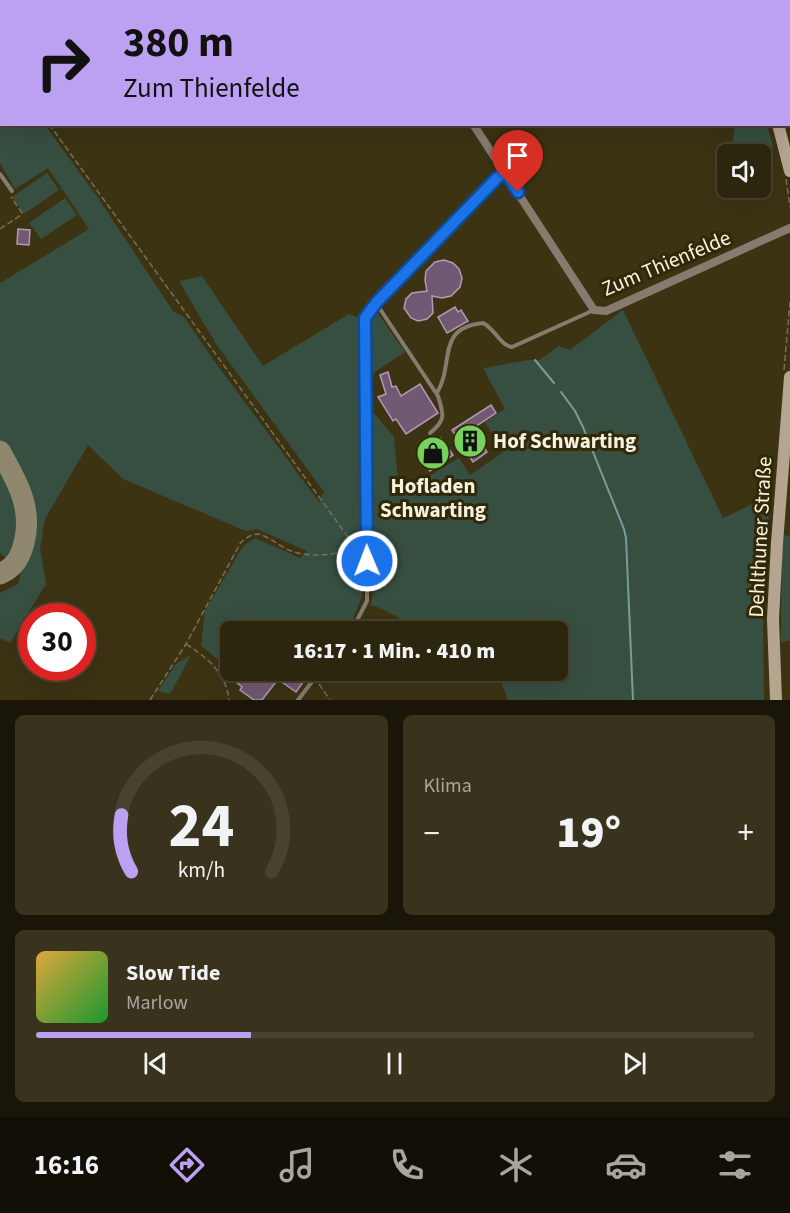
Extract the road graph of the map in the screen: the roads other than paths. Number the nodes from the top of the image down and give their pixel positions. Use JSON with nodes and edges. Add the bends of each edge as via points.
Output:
{"nodes":[{"id":1,"x":474,"y":126,"type":"edge"},
{"id":2,"x":779,"y":126,"type":"edge"},
{"id":3,"x":790,"y":171,"type":"edge"},
{"id":4,"x":505,"y":172,"type":"junction"},
{"id":5,"x":0,"y":174,"type":"edge"},
{"id":6,"x":12,"y":190,"type":"road end"},
{"id":7,"x":790,"y":228,"type":"edge"},
{"id":8,"x":376,"y":303,"type":"junction"},
{"id":9,"x":594,"y":310,"type":"junction"},
{"id":10,"x":790,"y":377,"type":"edge"},
{"id":11,"x":437,"y":393,"type":"junction"},
{"id":12,"x":430,"y":433,"type":"dead end"},
{"id":13,"x":367,"y":561,"type":"joint"},
{"id":14,"x":357,"y":621,"type":"edge"},
{"id":15,"x":313,"y":681,"type":"edge"},
{"id":16,"x":298,"y":700,"type":"edge"},
{"id":17,"x":776,"y":700,"type":"edge"}],
"edges":[{"from":1,"to":4,"type":"street","name":"Zum Thienfelde"},
{"from":2,"to":3,"type":"street"},
{"from":4,"to":8,"type":"street"},
{"from":4,"to":9,"type":"street","name":"Zum Thienfelde"},
{"from":5,"to":6,"type":"lane"},
{"from":7,"to":9,"type":"street","name":"Zum Thienfelde","via":[[606,311]]},
{"from":8,"to":11,"type":"lane"},
{"from":8,"to":13,"type":"street","via":[[365,318]]},
{"from":9,"to":11,"type":"lane","via":[[512,347],[486,324],[460,330],[452,337]]},
{"from":10,"to":17,"type":"street","name":"Dehlthuner Straße","via":[[773,619]]},
{"from":11,"to":12,"type":"lane","via":[[444,413],[441,424]]},
{"from":13,"to":14,"type":"lane","via":[[368,601]]},
{"from":15,"to":16,"type":"lane"}]}
